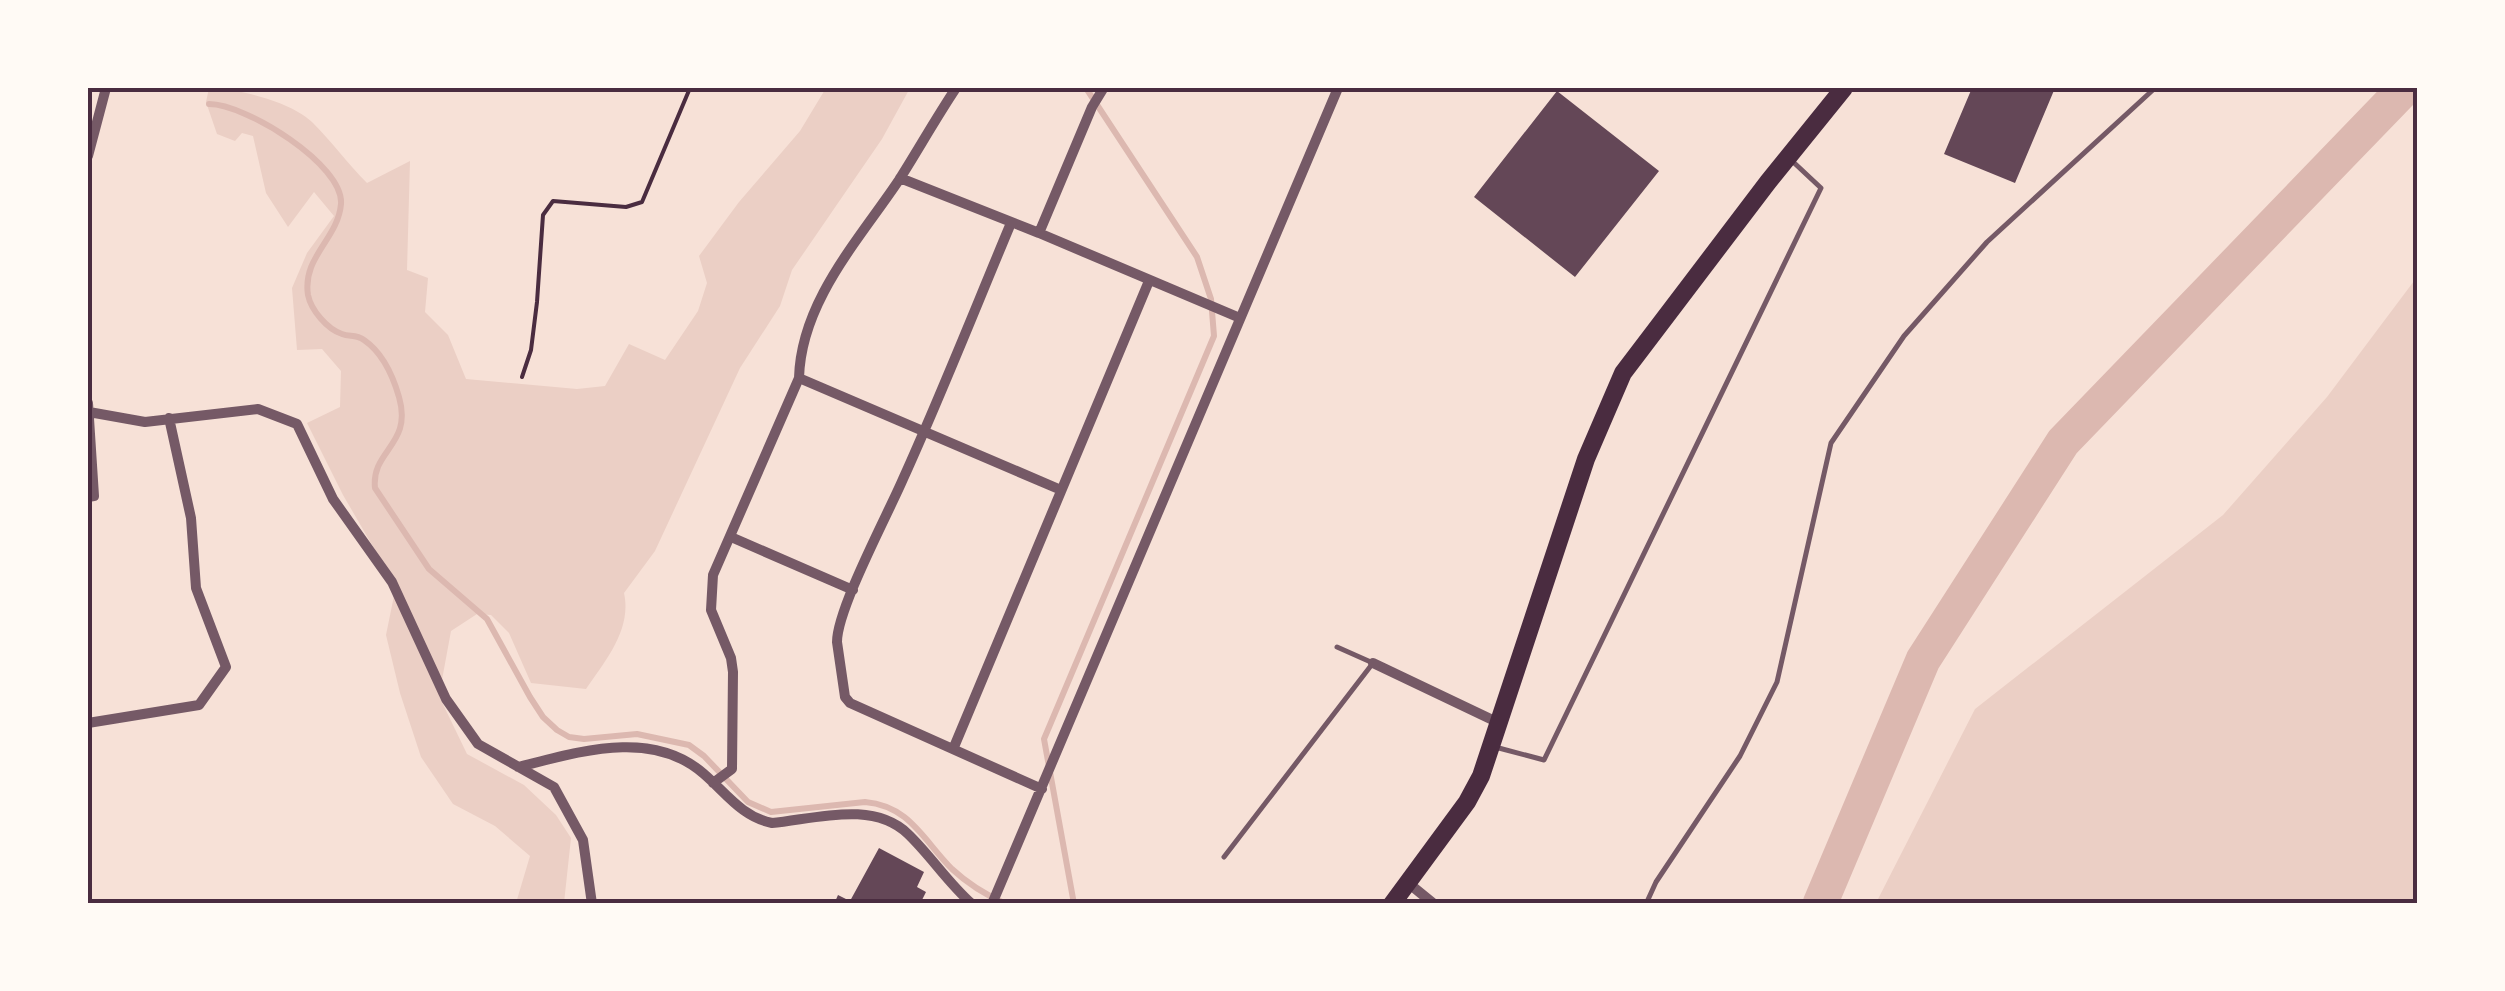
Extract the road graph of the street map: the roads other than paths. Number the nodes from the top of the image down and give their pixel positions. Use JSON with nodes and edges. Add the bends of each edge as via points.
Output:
{"nodes":[{"id":1,"x":106,"y":88,"type":"edge"},
{"id":2,"x":956,"y":88,"type":"edge"},
{"id":3,"x":1338,"y":88,"type":"edge"},
{"id":4,"x":1844,"y":88,"type":"edge"},
{"id":5,"x":2155,"y":88,"type":"edge"},
{"id":6,"x":1101,"y":92,"type":"edge"},
{"id":7,"x":88,"y":156,"type":"edge"},
{"id":8,"x":1787,"y":158,"type":"junction"},
{"id":9,"x":900,"y":178,"type":"junction"},
{"id":10,"x":1010,"y":223,"type":"junction"},
{"id":11,"x":1039,"y":233,"type":"junction"},
{"id":12,"x":1149,"y":281,"type":"junction"},
{"id":13,"x":1240,"y":318,"type":"junction"},
{"id":14,"x":799,"y":378,"type":"junction"},
{"id":15,"x":88,"y":408,"type":"edge"},
{"id":16,"x":169,"y":418,"type":"junction"},
{"id":17,"x":924,"y":434,"type":"junction"},
{"id":18,"x":1061,"y":490,"type":"junction"},
{"id":19,"x":88,"y":497,"type":"edge"},
{"id":20,"x":730,"y":537,"type":"junction"},
{"id":21,"x":853,"y":590,"type":"junction"},
{"id":22,"x":1338,"y":646,"type":"dead end"},
{"id":23,"x":1372,"y":663,"type":"junction"},
{"id":24,"x":88,"y":723,"type":"edge"},
{"id":25,"x":1500,"y":724,"type":"junction"},
{"id":26,"x":1492,"y":746,"type":"junction"},
{"id":27,"x":954,"y":747,"type":"junction"},
{"id":28,"x":518,"y":768,"type":"junction"},
{"id":29,"x":720,"y":778,"type":"junction"},
{"id":30,"x":1044,"y":785,"type":"junction"},
{"id":31,"x":1224,"y":857,"type":"dead end"},
{"id":32,"x":1408,"y":882,"type":"junction"},
{"id":33,"x":592,"y":904,"type":"edge"},
{"id":34,"x":972,"y":904,"type":"edge"},
{"id":35,"x":992,"y":904,"type":"edge"},
{"id":36,"x":1392,"y":904,"type":"edge"},
{"id":37,"x":1434,"y":904,"type":"edge"},
{"id":38,"x":1646,"y":904,"type":"edge"}],
"edges":[{"from":1,"to":7,"type":"street"},
{"from":2,"to":9,"type":"street"},
{"from":3,"to":13,"type":"street"},
{"from":4,"to":8,"type":"highway"},
{"from":5,"to":38,"type":"lane","via":[[1987,242],[1904,336],[1831,443],[1778,682],[1740,756]]},
{"from":6,"to":11,"type":"street"},
{"from":8,"to":25,"type":"highway","via":[[1623,373],[1586,460]]},
{"from":8,"to":26,"type":"lane","via":[[1821,188],[1544,760]]},
{"from":9,"to":10,"type":"street"},
{"from":9,"to":14,"type":"street","via":[[812,317]]},
{"from":10,"to":11,"type":"street"},
{"from":10,"to":17,"type":"street"},
{"from":11,"to":12,"type":"street"},
{"from":12,"to":13,"type":"street"},
{"from":12,"to":18,"type":"street"},
{"from":13,"to":30,"type":"street"},
{"from":14,"to":17,"type":"street"},
{"from":14,"to":20,"type":"street"},
{"from":15,"to":16,"type":"street","via":[[145,422]]},
{"from":15,"to":19,"type":"street","via":[[94,496]]},
{"from":16,"to":24,"type":"street","via":[[191,518],[196,588],[226,667],[198,706]]},
{"from":16,"to":28,"type":"street","via":[[258,409],[297,424],[333,498],[392,582],[446,698],[478,744]]},
{"from":17,"to":18,"type":"street"},
{"from":17,"to":21,"type":"street"},
{"from":18,"to":27,"type":"street"},
{"from":20,"to":21,"type":"street"},
{"from":20,"to":29,"type":"street","via":[[713,575],[710,610],[733,672],[732,769]]},
{"from":21,"to":27,"type":"street","via":[[836,633],[845,697]]},
{"from":22,"to":23,"type":"lane"},
{"from":23,"to":25,"type":"street"},
{"from":23,"to":31,"type":"lane"},
{"from":25,"to":26,"type":"highway"},
{"from":26,"to":32,"type":"highway","via":[[1467,802]]},
{"from":27,"to":30,"type":"street"},
{"from":28,"to":29,"type":"street","via":[[635,746],[669,752]]},
{"from":28,"to":33,"type":"street","via":[[554,788],[583,840]]},
{"from":29,"to":34,"type":"street","via":[[757,820],[864,814],[891,822]]},
{"from":30,"to":35,"type":"street"},
{"from":32,"to":36,"type":"highway"},
{"from":32,"to":37,"type":"street"}]}
